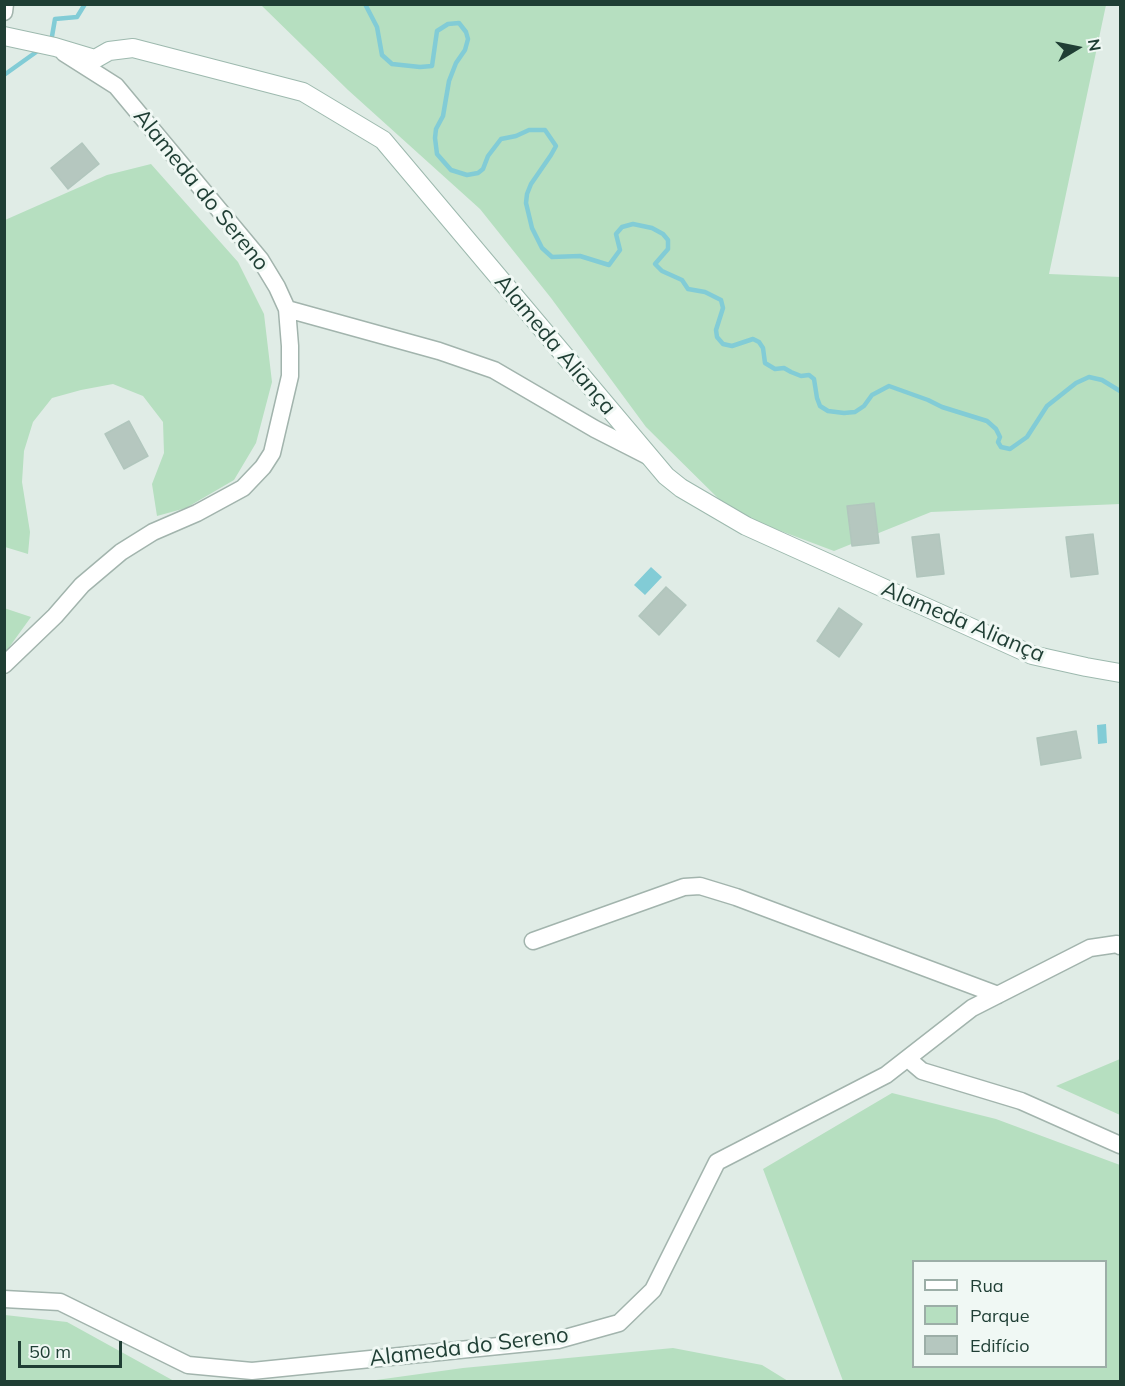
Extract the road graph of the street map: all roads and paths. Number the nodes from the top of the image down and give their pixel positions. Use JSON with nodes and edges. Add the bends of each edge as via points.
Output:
{"nodes":[{"id":1,"x":5,"y":4,"type":"edge"},
{"id":2,"x":4,"y":12,"type":"edge"},
{"id":3,"x":11,"y":37,"type":"edge"},
{"id":4,"x":55,"y":47,"type":"junction"},
{"id":5,"x":287,"y":309,"type":"junction"},
{"id":6,"x":648,"y":456,"type":"junction"},
{"id":7,"x":4,"y":665,"type":"edge"},
{"id":8,"x":1120,"y":673,"type":"edge"},
{"id":9,"x":533,"y":941,"type":"dead end"},
{"id":10,"x":1120,"y":946,"type":"edge"},
{"id":11,"x":998,"y":995,"type":"junction"},
{"id":12,"x":908,"y":1059,"type":"junction"},
{"id":13,"x":1120,"y":1145,"type":"edge"},
{"id":14,"x":4,"y":1299,"type":"edge"}],
"edges":[{"from":1,"to":2,"type":"street"},
{"from":3,"to":4,"type":"street","name":"Alameda Aliança"},
{"from":4,"to":5,"type":"street","name":"Alameda do Sereno","via":[[116,86],[140,112],[260,259]]},
{"from":4,"to":6,"type":"street","name":"Alameda Aliança","via":[[95,59],[109,51],[133,48],[303,92],[383,140]]},
{"from":5,"to":6,"type":"street","via":[[494,370]]},
{"from":5,"to":7,"type":"street","name":"Alameda do Sereno","via":[[290,376],[272,453],[263,467],[243,488],[153,532],[122,552],[82,585]]},
{"from":6,"to":8,"type":"street","name":"Alameda Aliança","via":[[681,489],[746,526],[1032,655]]},
{"from":9,"to":11,"type":"street","via":[[684,887],[700,886]]},
{"from":10,"to":11,"type":"street","name":"Alameda do Sereno","via":[[1090,948]]},
{"from":11,"to":12,"type":"street","name":"Alameda do Sereno","via":[[972,1008]]},
{"from":12,"to":13,"type":"street","via":[[922,1071],[1021,1101]]},
{"from":12,"to":14,"type":"street","name":"Alameda do Sereno","via":[[886,1075],[717,1162],[653,1290],[620,1323],[558,1340],[252,1371],[188,1365],[60,1302]]}]}
